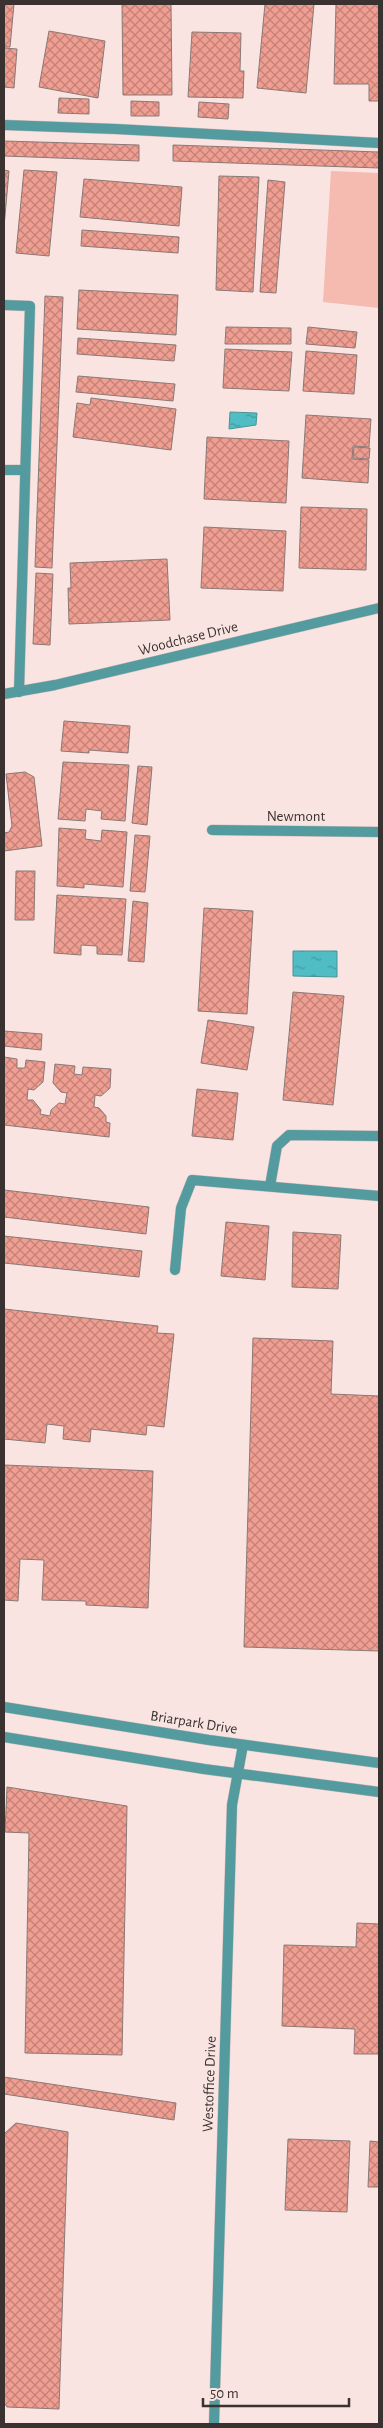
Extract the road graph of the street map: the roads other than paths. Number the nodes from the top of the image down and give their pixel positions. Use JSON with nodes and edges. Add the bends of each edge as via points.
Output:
{"nodes":[{"id":1,"x":4,"y":125,"type":"edge"},
{"id":2,"x":379,"y":143,"type":"edge"},
{"id":3,"x":4,"y":305,"type":"edge"},
{"id":4,"x":4,"y":470,"type":"edge"},
{"id":5,"x":25,"y":470,"type":"junction"},
{"id":6,"x":379,"y":608,"type":"edge"},
{"id":7,"x":19,"y":692,"type":"junction"},
{"id":8,"x":4,"y":694,"type":"edge"},
{"id":9,"x":212,"y":830,"type":"dead end"},
{"id":10,"x":379,"y":832,"type":"edge"},
{"id":11,"x":379,"y":1136,"type":"edge"},
{"id":12,"x":270,"y":1186,"type":"junction"},
{"id":13,"x":379,"y":1196,"type":"edge"},
{"id":14,"x":175,"y":1270,"type":"dead end"},
{"id":15,"x":4,"y":1706,"type":"edge"},
{"id":16,"x":4,"y":1737,"type":"edge"},
{"id":17,"x":243,"y":1745,"type":"junction"},
{"id":18,"x":379,"y":1763,"type":"edge"},
{"id":19,"x":238,"y":1774,"type":"junction"},
{"id":20,"x":379,"y":1792,"type":"edge"},
{"id":21,"x":214,"y":2424,"type":"edge"}],
"edges":[{"from":1,"to":2,"type":"street"},
{"from":3,"to":5,"type":"street","via":[[30,306]]},
{"from":4,"to":5,"type":"street"},
{"from":5,"to":7,"type":"street"},
{"from":6,"to":7,"type":"street","name":"Woodchase Drive"},
{"from":7,"to":8,"type":"street","name":"Woodchase Drive"},
{"from":9,"to":10,"type":"street","name":"Newmont"},
{"from":11,"to":12,"type":"street","via":[[290,1135],[277,1146]]},
{"from":12,"to":13,"type":"street"},
{"from":12,"to":14,"type":"street","via":[[192,1180],[182,1208]]},
{"from":15,"to":17,"type":"street","name":"Briarpark Drive"},
{"from":16,"to":19,"type":"street"},
{"from":17,"to":18,"type":"street","name":"Briarpark Drive"},
{"from":17,"to":19,"type":"street","name":"Westoffice Drive"},
{"from":19,"to":20,"type":"street"},
{"from":19,"to":21,"type":"street","name":"Westoffice Drive","via":[[232,1805]]}]}
